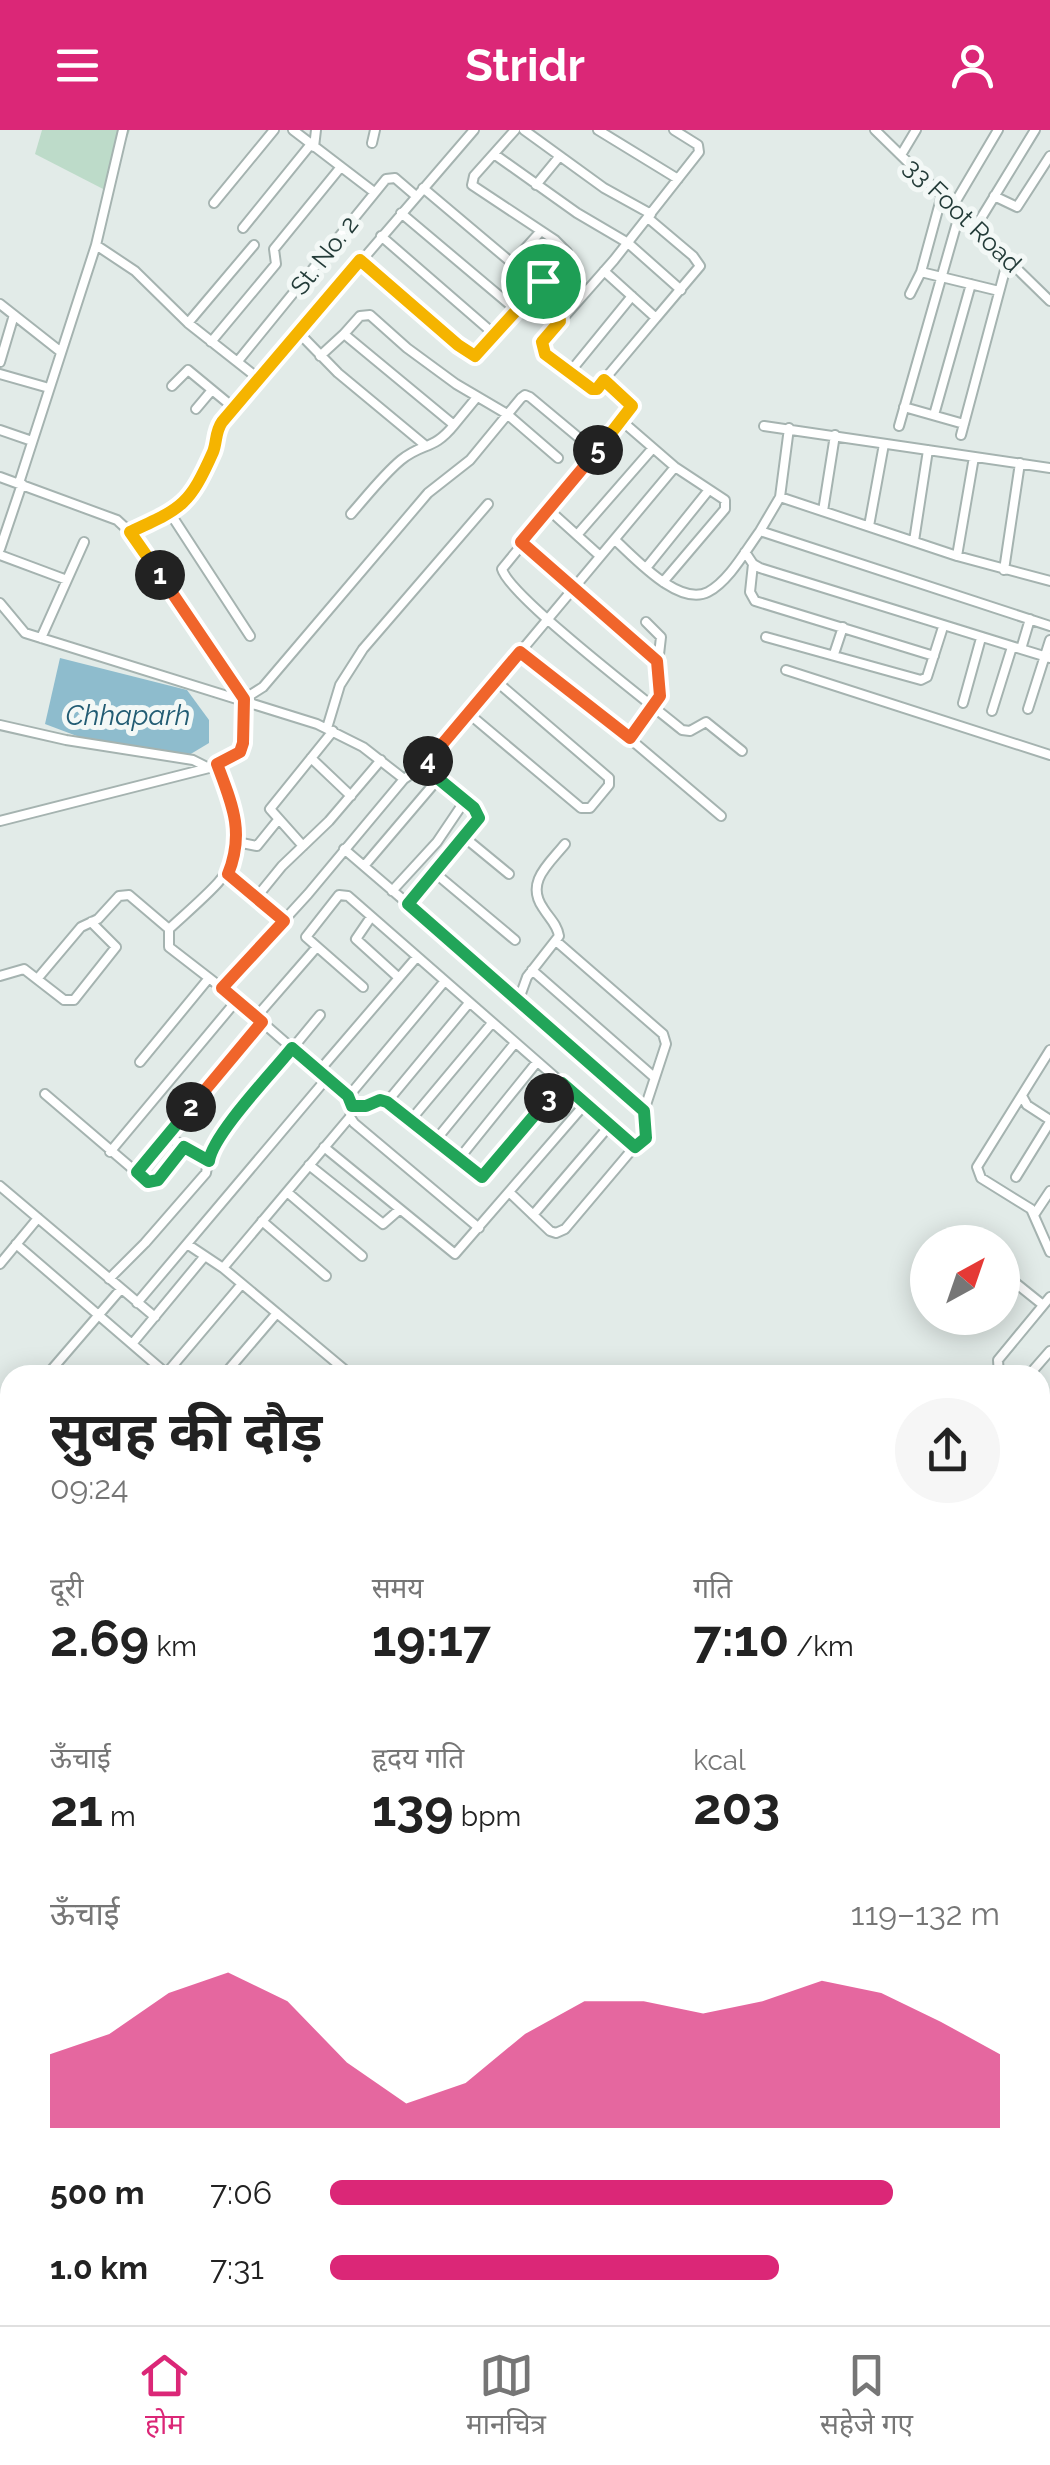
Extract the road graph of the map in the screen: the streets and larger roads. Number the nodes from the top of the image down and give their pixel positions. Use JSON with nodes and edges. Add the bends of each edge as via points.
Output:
{"nodes":[{"id":1,"x":123,"y":130,"type":"edge"},
{"id":2,"x":274,"y":130,"type":"edge"},
{"id":3,"x":293,"y":130,"type":"edge"},
{"id":4,"x":316,"y":130,"type":"edge"},
{"id":5,"x":375,"y":130,"type":"edge"},
{"id":6,"x":474,"y":130,"type":"edge"},
{"id":7,"x":516,"y":130,"type":"edge"},
{"id":8,"x":524,"y":130,"type":"edge"},
{"id":9,"x":598,"y":130,"type":"edge"},
{"id":10,"x":674,"y":130,"type":"edge"},
{"id":11,"x":874,"y":130,"type":"edge"},
{"id":12,"x":916,"y":130,"type":"edge"},
{"id":13,"x":998,"y":130,"type":"edge"},
{"id":14,"x":1035,"y":130,"type":"edge"},
{"id":15,"x":372,"y":143,"type":"dead end"},
{"id":16,"x":313,"y":146,"type":"junction"},
{"id":17,"x":494,"y":154,"type":"junction"},
{"id":18,"x":901,"y":155,"type":"junction"},
{"id":19,"x":1050,"y":156,"type":"edge"},
{"id":20,"x":560,"y":157,"type":"junction"},
{"id":21,"x":340,"y":168,"type":"junction"},
{"id":22,"x":678,"y":179,"type":"junction"},
{"id":23,"x":536,"y":184,"type":"junction"},
{"id":24,"x":374,"y":192,"type":"junction"},
{"id":25,"x":420,"y":192,"type":"junction"},
{"id":26,"x":942,"y":195,"type":"junction"},
{"id":27,"x":994,"y":196,"type":"junction"},
{"id":28,"x":214,"y":203,"type":"dead end"},
{"id":29,"x":956,"y":209,"type":"junction"},
{"id":30,"x":401,"y":212,"type":"junction"},
{"id":31,"x":650,"y":216,"type":"junction"},
{"id":32,"x":243,"y":228,"type":"dead end"},
{"id":33,"x":975,"y":228,"type":"junction"},
{"id":34,"x":541,"y":231,"type":"junction"},
{"id":35,"x":381,"y":236,"type":"junction"},
{"id":36,"x":628,"y":243,"type":"junction"},
{"id":37,"x":96,"y":245,"type":"junction"},
{"id":38,"x":254,"y":245,"type":"dead end"},
{"id":39,"x":360,"y":260,"type":"junction"},
{"id":40,"x":1008,"y":260,"type":"junction"},
{"id":41,"x":604,"y":272,"type":"junction"},
{"id":42,"x":921,"y":272,"type":"junction"},
{"id":43,"x":940,"y":277,"type":"junction"},
{"id":44,"x":543,"y":281,"type":"junction"},
{"id":45,"x":971,"y":284,"type":"junction"},
{"id":46,"x":681,"y":290,"type":"junction"},
{"id":47,"x":1000,"y":292,"type":"junction"},
{"id":48,"x":910,"y":294,"type":"dead end"},
{"id":49,"x":632,"y":296,"type":"junction"},
{"id":50,"x":1049,"y":296,"type":"edge"},
{"id":51,"x":0,"y":304,"type":"edge"},
{"id":52,"x":515,"y":310,"type":"junction"},
{"id":53,"x":14,"y":315,"type":"junction"},
{"id":54,"x":656,"y":318,"type":"junction"},
{"id":55,"x":560,"y":321,"type":"junction"},
{"id":56,"x":188,"y":322,"type":"junction"},
{"id":57,"x":298,"y":333,"type":"junction"},
{"id":58,"x":344,"y":334,"type":"junction"},
{"id":59,"x":494,"y":334,"type":"junction"},
{"id":60,"x":211,"y":342,"type":"junction"},
{"id":61,"x":61,"y":352,"type":"junction"},
{"id":62,"x":320,"y":356,"type":"junction"},
{"id":63,"x":238,"y":361,"type":"junction"},
{"id":64,"x":0,"y":362,"type":"edge"},
{"id":65,"x":570,"y":372,"type":"junction"},
{"id":66,"x":0,"y":374,"type":"edge"},
{"id":67,"x":259,"y":379,"type":"junction"},
{"id":68,"x":604,"y":380,"type":"junction"},
{"id":69,"x":172,"y":386,"type":"dead end"},
{"id":70,"x":49,"y":388,"type":"junction"},
{"id":71,"x":212,"y":390,"type":"junction"},
{"id":72,"x":477,"y":397,"type":"junction"},
{"id":73,"x":904,"y":407,"type":"junction"},
{"id":74,"x":234,"y":408,"type":"junction"},
{"id":75,"x":196,"y":409,"type":"dead end"},
{"id":76,"x":507,"y":414,"type":"junction"},
{"id":77,"x":934,"y":415,"type":"junction"},
{"id":78,"x":623,"y":422,"type":"junction"},
{"id":79,"x":964,"y":424,"type":"junction"},
{"id":80,"x":454,"y":425,"type":"junction"},
{"id":81,"x":764,"y":426,"type":"dead end"},
{"id":82,"x":899,"y":426,"type":"dead end"},
{"id":83,"x":789,"y":428,"type":"junction"},
{"id":84,"x":0,"y":430,"type":"edge"},
{"id":85,"x":834,"y":435,"type":"junction"},
{"id":86,"x":961,"y":435,"type":"dead end"},
{"id":87,"x":578,"y":437,"type":"dead end"},
{"id":88,"x":32,"y":440,"type":"junction"},
{"id":89,"x":884,"y":444,"type":"junction"},
{"id":90,"x":426,"y":447,"type":"junction"},
{"id":91,"x":653,"y":448,"type":"junction"},
{"id":92,"x":928,"y":450,"type":"junction"},
{"id":93,"x":974,"y":457,"type":"junction"},
{"id":94,"x":558,"y":458,"type":"dead end"},
{"id":95,"x":1020,"y":463,"type":"junction"},
{"id":96,"x":676,"y":467,"type":"junction"},
{"id":97,"x":1050,"y":468,"type":"edge"},
{"id":98,"x":0,"y":478,"type":"edge"},
{"id":99,"x":20,"y":484,"type":"junction"},
{"id":100,"x":708,"y":491,"type":"junction"},
{"id":101,"x":780,"y":497,"type":"junction"},
{"id":102,"x":488,"y":504,"type":"dead end"},
{"id":103,"x":548,"y":509,"type":"junction"},
{"id":104,"x":823,"y":511,"type":"junction"},
{"id":105,"x":170,"y":513,"type":"junction"},
{"id":106,"x":351,"y":514,"type":"dead end"},
{"id":107,"x":869,"y":526,"type":"junction"},
{"id":108,"x":760,"y":531,"type":"junction"},
{"id":109,"x":130,"y":532,"type":"junction"},
{"id":110,"x":577,"y":536,"type":"junction"},
{"id":111,"x":614,"y":540,"type":"junction"},
{"id":112,"x":84,"y":542,"type":"dead end"},
{"id":113,"x":521,"y":542,"type":"junction"},
{"id":114,"x":914,"y":542,"type":"junction"},
{"id":115,"x":0,"y":552,"type":"edge"},
{"id":116,"x":744,"y":552,"type":"junction"},
{"id":117,"x":600,"y":556,"type":"junction"},
{"id":118,"x":956,"y":556,"type":"junction"},
{"id":119,"x":753,"y":564,"type":"junction"},
{"id":120,"x":646,"y":568,"type":"junction"},
{"id":121,"x":1004,"y":570,"type":"junction"},
{"id":122,"x":67,"y":580,"type":"junction"},
{"id":123,"x":1050,"y":581,"type":"edge"},
{"id":124,"x":663,"y":582,"type":"junction"},
{"id":125,"x":573,"y":588,"type":"junction"},
{"id":126,"x":0,"y":603,"type":"edge"},
{"id":127,"x":547,"y":618,"type":"junction"},
{"id":128,"x":1030,"y":618,"type":"junction"},
{"id":129,"x":646,"y":622,"type":"dead end"},
{"id":130,"x":1050,"y":626,"type":"edge"},
{"id":131,"x":943,"y":627,"type":"junction"},
{"id":132,"x":843,"y":628,"type":"junction"},
{"id":133,"x":250,"y":636,"type":"dead end"},
{"id":134,"x":766,"y":636,"type":"dead end"},
{"id":135,"x":41,"y":638,"type":"junction"},
{"id":136,"x":980,"y":638,"type":"junction"},
{"id":137,"x":1050,"y":640,"type":"edge"},
{"id":138,"x":1017,"y":648,"type":"junction"},
{"id":139,"x":520,"y":652,"type":"junction"},
{"id":140,"x":834,"y":654,"type":"junction"},
{"id":141,"x":934,"y":656,"type":"junction"},
{"id":142,"x":1047,"y":657,"type":"edge"},
{"id":143,"x":657,"y":661,"type":"junction"},
{"id":144,"x":786,"y":670,"type":"dead end"},
{"id":145,"x":496,"y":681,"type":"junction"},
{"id":146,"x":244,"y":699,"type":"junction"},
{"id":147,"x":963,"y":703,"type":"dead end"},
{"id":148,"x":653,"y":706,"type":"junction"},
{"id":149,"x":1028,"y":709,"type":"dead end"},
{"id":150,"x":992,"y":711,"type":"dead end"},
{"id":151,"x":468,"y":713,"type":"junction"},
{"id":152,"x":0,"y":725,"type":"edge"},
{"id":153,"x":330,"y":730,"type":"junction"},
{"id":154,"x":630,"y":738,"type":"junction"},
{"id":155,"x":742,"y":751,"type":"dead end"},
{"id":156,"x":1050,"y":755,"type":"edge"},
{"id":157,"x":310,"y":758,"type":"junction"},
{"id":158,"x":381,"y":760,"type":"junction"},
{"id":159,"x":213,"y":766,"type":"junction"},
{"id":160,"x":423,"y":766,"type":"junction"},
{"id":161,"x":404,"y":779,"type":"junction"},
{"id":162,"x":438,"y":779,"type":"junction"},
{"id":163,"x":351,"y":796,"type":"junction"},
{"id":164,"x":464,"y":802,"type":"junction"},
{"id":165,"x":721,"y":816,"type":"dead end"},
{"id":166,"x":278,"y":820,"type":"junction"},
{"id":167,"x":0,"y":821,"type":"edge"},
{"id":168,"x":464,"y":838,"type":"junction"},
{"id":169,"x":237,"y":842,"type":"junction"},
{"id":170,"x":565,"y":844,"type":"dead end"},
{"id":171,"x":303,"y":846,"type":"junction"},
{"id":172,"x":344,"y":849,"type":"junction"},
{"id":173,"x":364,"y":866,"type":"junction"},
{"id":174,"x":435,"y":873,"type":"junction"},
{"id":175,"x":228,"y":874,"type":"junction"},
{"id":176,"x":509,"y":874,"type":"dead end"},
{"id":177,"x":392,"y":890,"type":"junction"},
{"id":178,"x":256,"y":898,"type":"junction"},
{"id":179,"x":300,"y":903,"type":"junction"},
{"id":180,"x":408,"y":904,"type":"junction"},
{"id":181,"x":370,"y":917,"type":"junction"},
{"id":182,"x":318,"y":919,"type":"junction"},
{"id":183,"x":284,"y":921,"type":"junction"},
{"id":184,"x":91,"y":922,"type":"junction"},
{"id":185,"x":169,"y":930,"type":"junction"},
{"id":186,"x":515,"y":940,"type":"dead end"},
{"id":187,"x":556,"y":941,"type":"junction"},
{"id":188,"x":316,"y":948,"type":"junction"},
{"id":189,"x":416,"y":958,"type":"junction"},
{"id":190,"x":532,"y":970,"type":"junction"},
{"id":191,"x":0,"y":976,"type":"edge"},
{"id":192,"x":38,"y":978,"type":"junction"},
{"id":193,"x":210,"y":978,"type":"junction"},
{"id":194,"x":399,"y":978,"type":"junction"},
{"id":195,"x":444,"y":982,"type":"junction"},
{"id":196,"x":362,"y":987,"type":"dead end"},
{"id":197,"x":222,"y":988,"type":"junction"},
{"id":198,"x":520,"y":999,"type":"junction"},
{"id":199,"x":237,"y":1000,"type":"junction"},
{"id":200,"x":469,"y":1003,"type":"junction"},
{"id":201,"x":320,"y":1015,"type":"dead end"},
{"id":202,"x":259,"y":1019,"type":"junction"},
{"id":203,"x":492,"y":1023,"type":"junction"},
{"id":204,"x":514,"y":1043,"type":"junction"},
{"id":205,"x":292,"y":1048,"type":"junction"},
{"id":206,"x":1050,"y":1050,"type":"edge"},
{"id":207,"x":140,"y":1062,"type":"dead end"},
{"id":208,"x":537,"y":1062,"type":"junction"},
{"id":209,"x":1038,"y":1070,"type":"junction"},
{"id":210,"x":323,"y":1074,"type":"junction"},
{"id":211,"x":654,"y":1078,"type":"junction"},
{"id":212,"x":1050,"y":1078,"type":"edge"},
{"id":213,"x":562,"y":1083,"type":"junction"},
{"id":214,"x":45,"y":1094,"type":"dead end"},
{"id":215,"x":348,"y":1096,"type":"junction"},
{"id":216,"x":1022,"y":1096,"type":"junction"},
{"id":217,"x":387,"y":1102,"type":"junction"},
{"id":218,"x":586,"y":1104,"type":"junction"},
{"id":219,"x":352,"y":1106,"type":"junction"},
{"id":220,"x":644,"y":1111,"type":"junction"},
{"id":221,"x":350,"y":1117,"type":"junction"},
{"id":222,"x":410,"y":1121,"type":"junction"},
{"id":223,"x":1050,"y":1121,"type":"edge"},
{"id":224,"x":610,"y":1125,"type":"junction"},
{"id":225,"x":167,"y":1136,"type":"junction"},
{"id":226,"x":435,"y":1141,"type":"junction"},
{"id":227,"x":184,"y":1147,"type":"junction"},
{"id":228,"x":324,"y":1147,"type":"junction"},
{"id":229,"x":635,"y":1147,"type":"junction"},
{"id":230,"x":110,"y":1152,"type":"junction"},
{"id":231,"x":458,"y":1160,"type":"junction"},
{"id":232,"x":209,"y":1161,"type":"junction"},
{"id":233,"x":309,"y":1166,"type":"junction"},
{"id":234,"x":137,"y":1172,"type":"junction"},
{"id":235,"x":1016,"y":1177,"type":"dead end"},
{"id":236,"x":0,"y":1186,"type":"edge"},
{"id":237,"x":287,"y":1192,"type":"junction"},
{"id":238,"x":509,"y":1192,"type":"junction"},
{"id":239,"x":1050,"y":1192,"type":"edge"},
{"id":240,"x":399,"y":1210,"type":"junction"},
{"id":241,"x":534,"y":1215,"type":"junction"},
{"id":242,"x":1034,"y":1216,"type":"junction"},
{"id":243,"x":38,"y":1218,"type":"junction"},
{"id":244,"x":262,"y":1221,"type":"junction"},
{"id":245,"x":1050,"y":1227,"type":"edge"},
{"id":246,"x":478,"y":1228,"type":"junction"},
{"id":247,"x":1039,"y":1230,"type":"junction"},
{"id":248,"x":16,"y":1244,"type":"junction"},
{"id":249,"x":187,"y":1244,"type":"junction"},
{"id":250,"x":1050,"y":1252,"type":"edge"},
{"id":251,"x":362,"y":1256,"type":"dead end"},
{"id":252,"x":204,"y":1257,"type":"junction"},
{"id":253,"x":0,"y":1264,"type":"edge"},
{"id":254,"x":223,"y":1268,"type":"junction"},
{"id":255,"x":326,"y":1276,"type":"dead end"},
{"id":256,"x":109,"y":1279,"type":"junction"},
{"id":257,"x":241,"y":1285,"type":"junction"},
{"id":258,"x":1020,"y":1286,"type":"edge"},
{"id":259,"x":121,"y":1289,"type":"junction"},
{"id":260,"x":1050,"y":1297,"type":"edge"},
{"id":261,"x":137,"y":1302,"type":"junction"},
{"id":262,"x":1043,"y":1305,"type":"junction"},
{"id":263,"x":277,"y":1313,"type":"junction"},
{"id":264,"x":98,"y":1316,"type":"junction"},
{"id":265,"x":155,"y":1318,"type":"junction"},
{"id":266,"x":132,"y":1344,"type":"junction"},
{"id":267,"x":56,"y":1365,"type":"edge"},
{"id":268,"x":156,"y":1365,"type":"edge"},
{"id":269,"x":174,"y":1365,"type":"edge"},
{"id":270,"x":233,"y":1365,"type":"edge"},
{"id":271,"x":339,"y":1365,"type":"edge"},
{"id":272,"x":998,"y":1365,"type":"edge"}],
"edges":[{"from":1,"to":37,"type":"street"},
{"from":2,"to":28,"type":"street"},
{"from":3,"to":16,"type":"street"},
{"from":4,"to":16,"type":"street"},
{"from":5,"to":15,"type":"street"},
{"from":6,"to":25,"type":"street"},
{"from":7,"to":17,"type":"street"},
{"from":8,"to":20,"type":"street"},
{"from":9,"to":22,"type":"street"},
{"from":10,"to":22,"type":"street","via":[[700,148]]},
{"from":11,"to":18,"type":"street","name":"33 Foot Road"},
{"from":12,"to":18,"type":"street"},
{"from":13,"to":29,"type":"street"},
{"from":14,"to":27,"type":"street"},
{"from":16,"to":21,"type":"street"},
{"from":16,"to":32,"type":"street"},
{"from":17,"to":23,"type":"street"},
{"from":17,"to":34,"type":"street","via":[[472,185]]},
{"from":18,"to":26,"type":"street","name":"33 Foot Road"},
{"from":19,"to":27,"type":"street","via":[[1018,207]]},
{"from":20,"to":23,"type":"street"},
{"from":20,"to":31,"type":"street"},
{"from":21,"to":24,"type":"street"},
{"from":21,"to":60,"type":"street","via":[[274,249],[276,264]]},
{"from":22,"to":31,"type":"street"},
{"from":23,"to":36,"type":"street"},
{"from":24,"to":25,"type":"street","name":"St. No. 2","via":[[392,177]]},
{"from":24,"to":63,"type":"street","name":"St. No. 2"},
{"from":25,"to":30,"type":"street"},
{"from":25,"to":34,"type":"street","via":[[512,263]]},
{"from":26,"to":29,"type":"street","name":"33 Foot Road"},
{"from":26,"to":42,"type":"street"},
{"from":27,"to":33,"type":"street"},
{"from":29,"to":33,"type":"street","name":"33 Foot Road"},
{"from":29,"to":43,"type":"street"},
{"from":30,"to":35,"type":"street"},
{"from":30,"to":52,"type":"street"},
{"from":31,"to":36,"type":"street"},
{"from":31,"to":46,"type":"street","via":[[698,261]]},
{"from":33,"to":40,"type":"street","name":"33 Foot Road"},
{"from":34,"to":44,"type":"street","via":[[567,252]]},
{"from":35,"to":39,"type":"street"},
{"from":35,"to":59,"type":"street"},
{"from":36,"to":41,"type":"street"},
{"from":36,"to":46,"type":"street"},
{"from":37,"to":56,"type":"street"},
{"from":37,"to":61,"type":"street"},
{"from":38,"to":56,"type":"street"},
{"from":39,"to":57,"type":"street"},
{"from":39,"to":59,"type":"street","via":[[470,354],[480,353]]},
{"from":40,"to":47,"type":"street"},
{"from":40,"to":50,"type":"street","name":"33 Foot Road"},
{"from":41,"to":49,"type":"street"},
{"from":41,"to":55,"type":"street"},
{"from":42,"to":43,"type":"street"},
{"from":42,"to":48,"type":"street"},
{"from":43,"to":45,"type":"street"},
{"from":43,"to":73,"type":"street"},
{"from":44,"to":52,"type":"street"},
{"from":44,"to":55,"type":"street","via":[[556,296]]},
{"from":45,"to":47,"type":"street"},
{"from":45,"to":77,"type":"street"},
{"from":46,"to":54,"type":"street"},
{"from":47,"to":79,"type":"street"},
{"from":49,"to":54,"type":"street"},
{"from":49,"to":65,"type":"street"},
{"from":51,"to":53,"type":"street"},
{"from":52,"to":59,"type":"street"},
{"from":53,"to":61,"type":"street"},
{"from":53,"to":64,"type":"street"},
{"from":54,"to":68,"type":"street"},
{"from":55,"to":65,"type":"street","via":[[542,348]]},
{"from":56,"to":60,"type":"street"},
{"from":57,"to":62,"type":"street"},
{"from":57,"to":67,"type":"street"},
{"from":58,"to":62,"type":"street"},
{"from":58,"to":72,"type":"street","via":[[360,316],[370,315]]},
{"from":58,"to":80,"type":"street"},
{"from":60,"to":63,"type":"street"},
{"from":61,"to":70,"type":"street"},
{"from":62,"to":90,"type":"street"},
{"from":63,"to":67,"type":"street"},
{"from":65,"to":68,"type":"street","via":[[594,390]]},
{"from":66,"to":70,"type":"street"},
{"from":67,"to":74,"type":"street"},
{"from":68,"to":78,"type":"street","via":[[632,406]]},
{"from":69,"to":71,"type":"street","via":[[188,370]]},
{"from":70,"to":88,"type":"street"},
{"from":71,"to":74,"type":"street"},
{"from":71,"to":75,"type":"street"},
{"from":72,"to":76,"type":"street"},
{"from":72,"to":80,"type":"street"},
{"from":73,"to":77,"type":"street"},
{"from":73,"to":82,"type":"street"},
{"from":74,"to":105,"type":"street","via":[[218,429],[192,494]]},
{"from":76,"to":87,"type":"street","via":[[525,395]]},
{"from":76,"to":94,"type":"street"},
{"from":76,"to":146,"type":"street","via":[[470,460],[428,493],[263,687]]},
{"from":77,"to":79,"type":"street"},
{"from":78,"to":91,"type":"street"},
{"from":78,"to":103,"type":"street"},
{"from":79,"to":86,"type":"street"},
{"from":80,"to":90,"type":"street"},
{"from":81,"to":83,"type":"street"},
{"from":83,"to":85,"type":"street"},
{"from":83,"to":101,"type":"street"},
{"from":84,"to":88,"type":"street"},
{"from":85,"to":89,"type":"street"},
{"from":85,"to":104,"type":"street"},
{"from":88,"to":99,"type":"street"},
{"from":89,"to":92,"type":"street"},
{"from":89,"to":107,"type":"street"},
{"from":90,"to":106,"type":"street","via":[[403,458]]},
{"from":91,"to":96,"type":"street"},
{"from":91,"to":110,"type":"street"},
{"from":92,"to":93,"type":"street"},
{"from":92,"to":114,"type":"street"},
{"from":93,"to":95,"type":"street"},
{"from":93,"to":118,"type":"street"},
{"from":95,"to":97,"type":"street"},
{"from":95,"to":121,"type":"street"},
{"from":96,"to":100,"type":"street"},
{"from":96,"to":111,"type":"street"},
{"from":98,"to":99,"type":"street"},
{"from":99,"to":109,"type":"street","via":[[101,512]]},
{"from":99,"to":115,"type":"street"},
{"from":100,"to":120,"type":"street"},
{"from":100,"to":124,"type":"street","via":[[726,500],[725,509]]},
{"from":101,"to":104,"type":"street"},
{"from":101,"to":108,"type":"street"},
{"from":102,"to":153,"type":"street","via":[[364,649],[340,685]]},
{"from":103,"to":110,"type":"street"},
{"from":103,"to":113,"type":"street"},
{"from":104,"to":107,"type":"street"},
{"from":105,"to":109,"type":"street"},
{"from":105,"to":133,"type":"street"},
{"from":107,"to":114,"type":"street"},
{"from":108,"to":116,"type":"street"},
{"from":108,"to":128,"type":"street"},
{"from":109,"to":146,"type":"street"},
{"from":110,"to":117,"type":"street"},
{"from":111,"to":117,"type":"street"},
{"from":111,"to":120,"type":"street"},
{"from":112,"to":122,"type":"street"},
{"from":113,"to":125,"type":"street"},
{"from":113,"to":127,"type":"street","via":[[504,562],[503,574]]},
{"from":114,"to":118,"type":"street"},
{"from":115,"to":122,"type":"street"},
{"from":116,"to":119,"type":"street"},
{"from":116,"to":124,"type":"street","via":[[707,593],[693,596]]},
{"from":117,"to":125,"type":"street"},
{"from":118,"to":121,"type":"street"},
{"from":119,"to":131,"type":"street"},
{"from":119,"to":132,"type":"street","via":[[755,601]]},
{"from":120,"to":124,"type":"street"},
{"from":121,"to":123,"type":"street"},
{"from":122,"to":135,"type":"street"},
{"from":125,"to":127,"type":"street"},
{"from":125,"to":143,"type":"street"},
{"from":126,"to":135,"type":"street","via":[[18,628]]},
{"from":127,"to":139,"type":"street"},
{"from":127,"to":148,"type":"street"},
{"from":128,"to":130,"type":"street"},
{"from":128,"to":138,"type":"street"},
{"from":129,"to":143,"type":"street","via":[[661,637]]},
{"from":131,"to":136,"type":"street"},
{"from":131,"to":141,"type":"street"},
{"from":132,"to":140,"type":"street"},
{"from":132,"to":141,"type":"street"},
{"from":134,"to":140,"type":"street"},
{"from":135,"to":146,"type":"street"},
{"from":136,"to":138,"type":"street"},
{"from":136,"to":147,"type":"street"},
{"from":137,"to":142,"type":"street"},
{"from":138,"to":142,"type":"street"},
{"from":138,"to":150,"type":"street"},
{"from":139,"to":145,"type":"street"},
{"from":139,"to":154,"type":"street"},
{"from":140,"to":141,"type":"street","via":[[921,680]]},
{"from":142,"to":149,"type":"street"},
{"from":143,"to":148,"type":"street","via":[[662,689]]},
{"from":144,"to":156,"type":"street"},
{"from":145,"to":151,"type":"street"},
{"from":145,"to":151,"type":"street","via":[[609,778],[590,808],[581,808]]},
{"from":146,"to":153,"type":"street"},
{"from":146,"to":159,"type":"street","via":[[240,752]]},
{"from":148,"to":154,"type":"street"},
{"from":148,"to":155,"type":"street","via":[[686,732],[706,722]]},
{"from":151,"to":160,"type":"street"},
{"from":152,"to":159,"type":"street"},
{"from":153,"to":157,"type":"street"},
{"from":153,"to":158,"type":"street"},
{"from":154,"to":165,"type":"street"},
{"from":157,"to":163,"type":"street"},
{"from":157,"to":166,"type":"street","via":[[272,804]]},
{"from":158,"to":161,"type":"street"},
{"from":158,"to":163,"type":"street"},
{"from":159,"to":167,"type":"street"},
{"from":159,"to":169,"type":"street","via":[[232,806]]},
{"from":160,"to":161,"type":"street"},
{"from":160,"to":162,"type":"street"},
{"from":161,"to":172,"type":"street"},
{"from":162,"to":164,"type":"street"},
{"from":162,"to":173,"type":"street"},
{"from":163,"to":171,"type":"street"},
{"from":164,"to":168,"type":"street","via":[[479,818]]},
{"from":164,"to":177,"type":"street"},
{"from":166,"to":169,"type":"street","via":[[258,846]]},
{"from":166,"to":171,"type":"street"},
{"from":168,"to":174,"type":"street"},
{"from":168,"to":176,"type":"street"},
{"from":169,"to":175,"type":"street"},
{"from":170,"to":187,"type":"street","via":[[535,890],[559,930]]},
{"from":171,"to":178,"type":"street"},
{"from":172,"to":173,"type":"street"},
{"from":172,"to":179,"type":"street"},
{"from":173,"to":177,"type":"street"},
{"from":174,"to":180,"type":"street"},
{"from":174,"to":186,"type":"street"},
{"from":175,"to":178,"type":"street"},
{"from":175,"to":185,"type":"street"},
{"from":177,"to":180,"type":"street"},
{"from":178,"to":183,"type":"street"},
{"from":179,"to":182,"type":"street"},
{"from":179,"to":183,"type":"street"},
{"from":180,"to":198,"type":"street"},
{"from":181,"to":182,"type":"street","via":[[339,894]]},
{"from":181,"to":189,"type":"street"},
{"from":181,"to":194,"type":"street","via":[[356,939]]},
{"from":182,"to":188,"type":"street","via":[[306,937]]},
{"from":183,"to":197,"type":"street"},
{"from":184,"to":185,"type":"street","via":[[123,894]]},
{"from":184,"to":192,"type":"street"},
{"from":184,"to":192,"type":"street","via":[[116,947],[74,1000],[64,1000]]},
{"from":185,"to":193,"type":"street","via":[[169,947]]},
{"from":187,"to":190,"type":"street"},
{"from":187,"to":211,"type":"street","via":[[662,1034],[666,1044]]},
{"from":188,"to":196,"type":"street"},
{"from":188,"to":202,"type":"street"},
{"from":189,"to":194,"type":"street"},
{"from":189,"to":195,"type":"street"},
{"from":190,"to":198,"type":"street"},
{"from":190,"to":211,"type":"street"},
{"from":191,"to":192,"type":"street","via":[[24,968]]},
{"from":193,"to":197,"type":"street"},
{"from":193,"to":207,"type":"street"},
{"from":194,"to":210,"type":"street"},
{"from":195,"to":200,"type":"street"},
{"from":195,"to":215,"type":"street"},
{"from":197,"to":199,"type":"street"},
{"from":198,"to":220,"type":"street"},
{"from":199,"to":202,"type":"street"},
{"from":199,"to":230,"type":"street"},
{"from":200,"to":203,"type":"street"},
{"from":200,"to":217,"type":"street"},
{"from":201,"to":205,"type":"street"},
{"from":202,"to":205,"type":"street"},
{"from":202,"to":225,"type":"street"},
{"from":203,"to":204,"type":"street"},
{"from":203,"to":222,"type":"street"},
{"from":204,"to":208,"type":"street"},
{"from":204,"to":226,"type":"street"},
{"from":205,"to":210,"type":"street"},
{"from":205,"to":232,"type":"street","via":[[222,1134]]},
{"from":206,"to":209,"type":"street"},
{"from":208,"to":213,"type":"street"},
{"from":208,"to":231,"type":"street"},
{"from":209,"to":212,"type":"street"},
{"from":209,"to":216,"type":"street"},
{"from":210,"to":215,"type":"street"},
{"from":210,"to":249,"type":"street"},
{"from":211,"to":220,"type":"street"},
{"from":213,"to":218,"type":"street"},
{"from":213,"to":231,"type":"street","via":[[484,1176]]},
{"from":214,"to":230,"type":"street"},
{"from":215,"to":219,"type":"street"},
{"from":216,"to":223,"type":"street"},
{"from":216,"to":242,"type":"street","via":[[977,1168]]},
{"from":217,"to":219,"type":"street"},
{"from":217,"to":222,"type":"street"},
{"from":218,"to":224,"type":"street"},
{"from":218,"to":238,"type":"street"},
{"from":219,"to":221,"type":"street"},
{"from":220,"to":229,"type":"street","via":[[647,1136]]},
{"from":221,"to":228,"type":"street"},
{"from":221,"to":246,"type":"street"},
{"from":222,"to":226,"type":"street"},
{"from":223,"to":235,"type":"street"},
{"from":224,"to":229,"type":"street"},
{"from":224,"to":241,"type":"street"},
{"from":225,"to":227,"type":"street"},
{"from":225,"to":234,"type":"street"},
{"from":226,"to":231,"type":"street"},
{"from":227,"to":232,"type":"street"},
{"from":227,"to":234,"type":"street","via":[[153,1183]]},
{"from":228,"to":233,"type":"street"},
{"from":228,"to":240,"type":"street"},
{"from":229,"to":241,"type":"street","via":[[560,1232]]},
{"from":230,"to":234,"type":"street"},
{"from":232,"to":256,"type":"street","via":[[206,1173]]},
{"from":233,"to":237,"type":"street"},
{"from":233,"to":240,"type":"street","via":[[383,1224]]},
{"from":236,"to":243,"type":"street"},
{"from":237,"to":244,"type":"street"},
{"from":237,"to":251,"type":"street"},
{"from":238,"to":241,"type":"street"},
{"from":238,"to":246,"type":"street"},
{"from":239,"to":242,"type":"street"},
{"from":240,"to":246,"type":"street","via":[[453,1254]]},
{"from":242,"to":247,"type":"street"},
{"from":243,"to":248,"type":"street"},
{"from":243,"to":256,"type":"street"},
{"from":244,"to":254,"type":"street"},
{"from":244,"to":255,"type":"street"},
{"from":245,"to":247,"type":"street"},
{"from":247,"to":250,"type":"street"},
{"from":248,"to":253,"type":"street"},
{"from":248,"to":264,"type":"street"},
{"from":249,"to":252,"type":"street"},
{"from":249,"to":261,"type":"street"},
{"from":252,"to":254,"type":"street"},
{"from":252,"to":265,"type":"street"},
{"from":254,"to":257,"type":"street"},
{"from":256,"to":259,"type":"street"},
{"from":257,"to":263,"type":"street"},
{"from":257,"to":269,"type":"street"},
{"from":258,"to":262,"type":"street"},
{"from":259,"to":261,"type":"street"},
{"from":259,"to":264,"type":"street"},
{"from":260,"to":262,"type":"street"},
{"from":261,"to":265,"type":"street"},
{"from":262,"to":272,"type":"street"},
{"from":263,"to":270,"type":"street"},
{"from":263,"to":271,"type":"street"},
{"from":264,"to":266,"type":"street"},
{"from":264,"to":267,"type":"street"},
{"from":265,"to":266,"type":"street"},
{"from":266,"to":268,"type":"street"}]}
